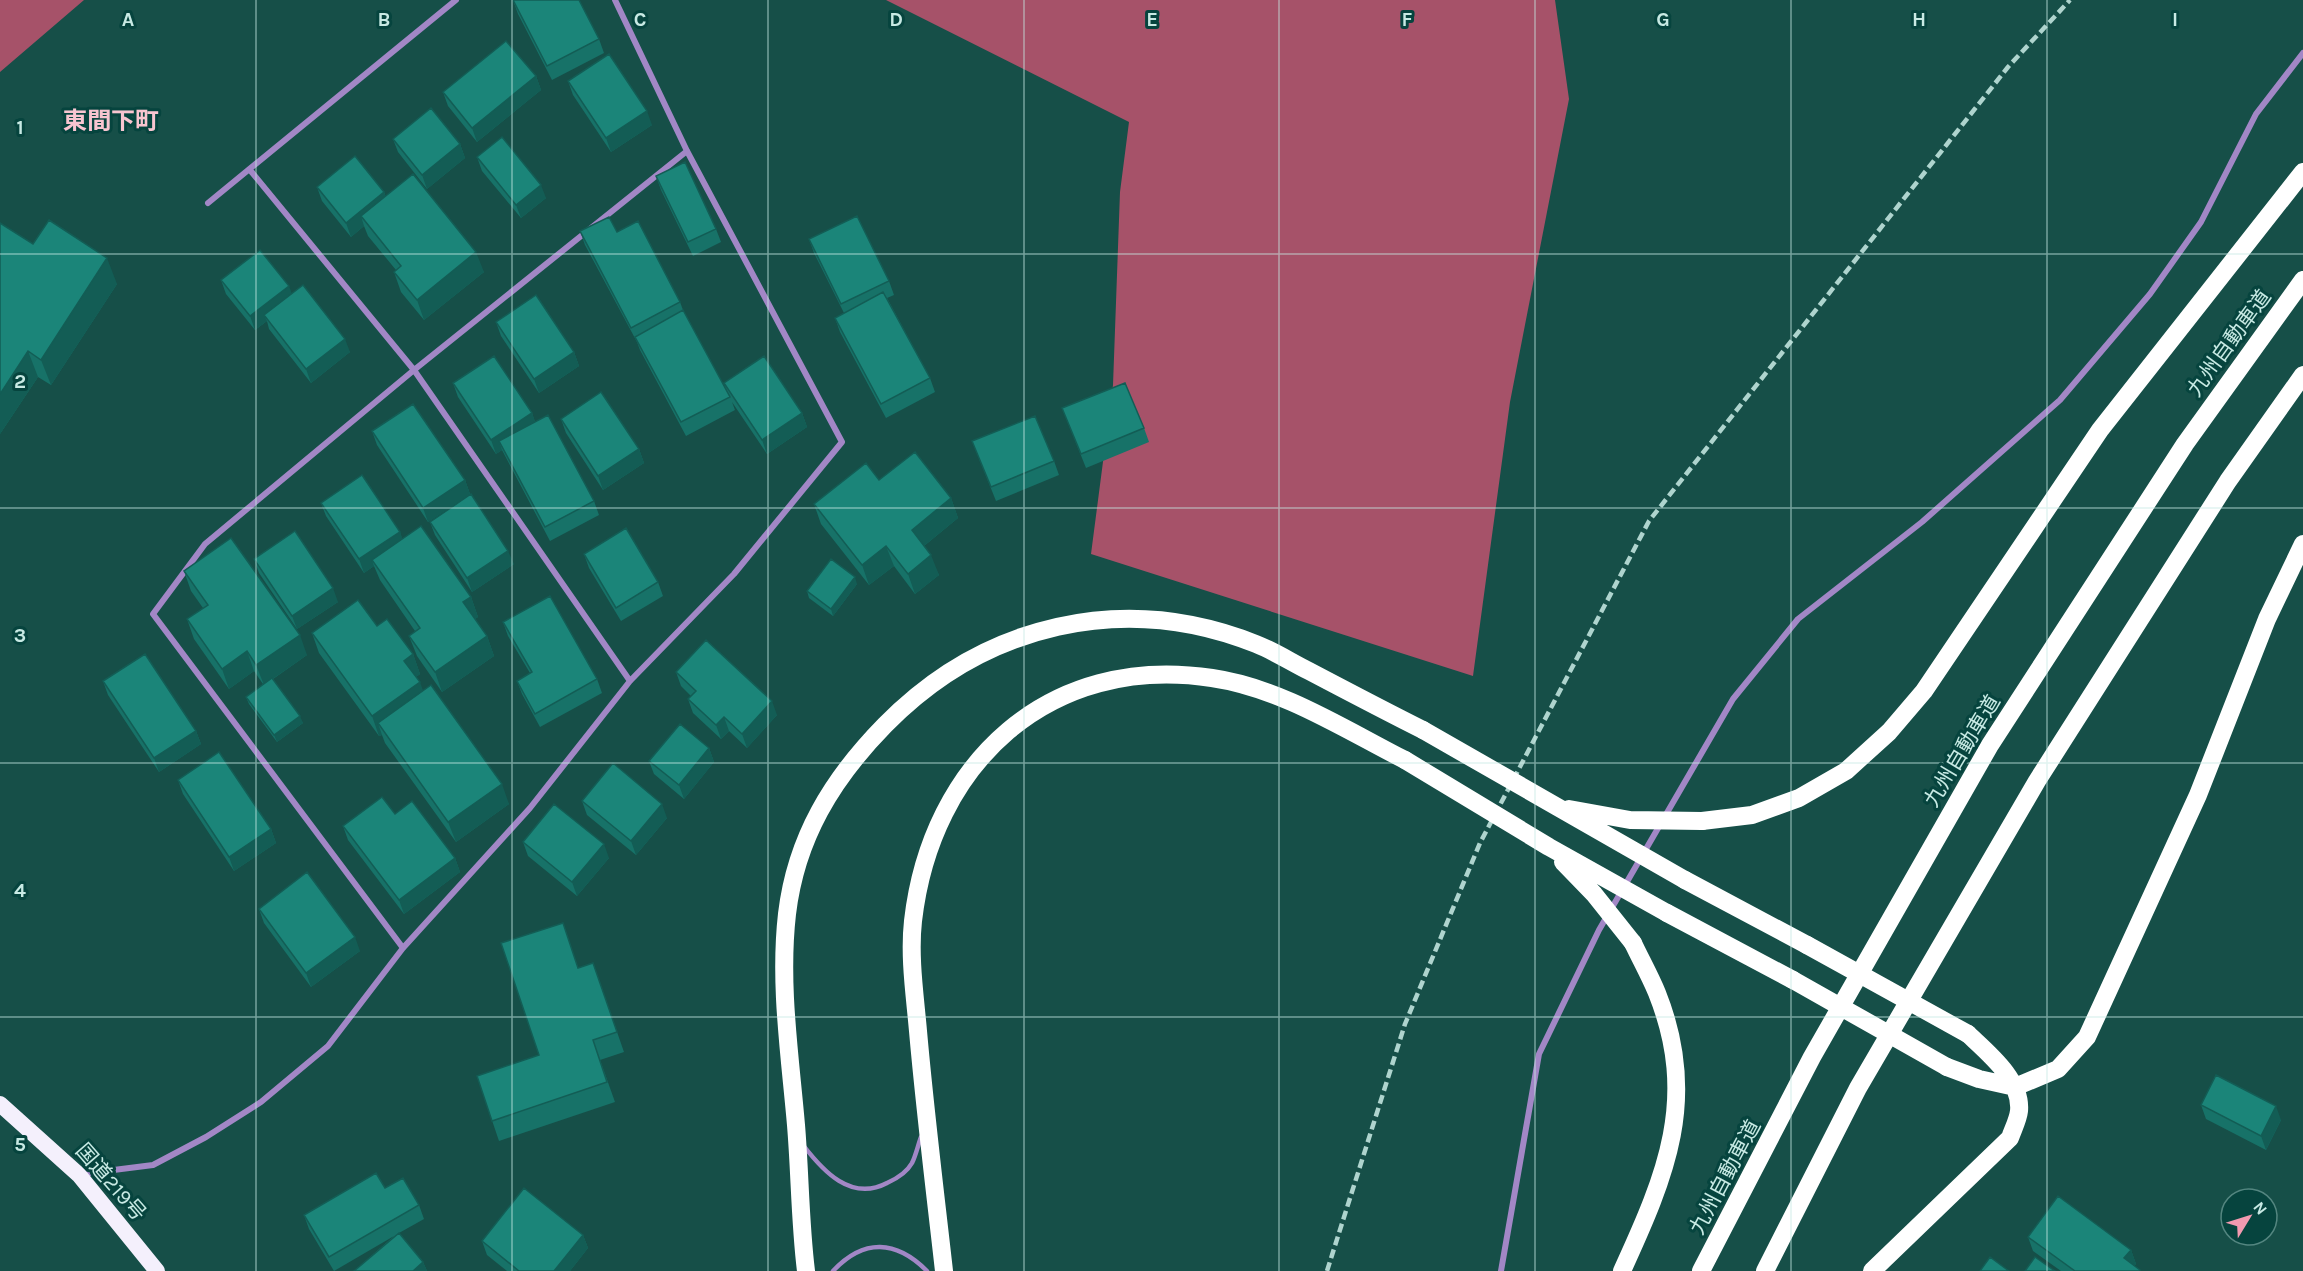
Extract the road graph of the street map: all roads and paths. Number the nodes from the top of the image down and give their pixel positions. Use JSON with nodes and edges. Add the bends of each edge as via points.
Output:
{"nodes":[{"id":1,"x":456,"y":0,"type":"edge"},
{"id":2,"x":615,"y":0,"type":"edge"},
{"id":3,"x":2303,"y":53,"type":"edge"},
{"id":4,"x":687,"y":151,"type":"junction"},
{"id":5,"x":250,"y":170,"type":"junction"},
{"id":6,"x":2303,"y":172,"type":"edge"},
{"id":7,"x":208,"y":203,"type":"dead end"},
{"id":8,"x":2303,"y":280,"type":"edge"},
{"id":9,"x":414,"y":370,"type":"junction"},
{"id":10,"x":2303,"y":375,"type":"edge"},
{"id":11,"x":2303,"y":544,"type":"edge"},
{"id":12,"x":630,"y":681,"type":"junction"},
{"id":13,"x":1556,"y":807,"type":"junction"},
{"id":14,"x":1549,"y":847,"type":"junction"},
{"id":15,"x":403,"y":948,"type":"junction"},
{"id":16,"x":2015,"y":1087,"type":"junction"},
{"id":17,"x":0,"y":1104,"type":"edge"},
{"id":18,"x":927,"y":1120,"type":"junction"},
{"id":19,"x":797,"y":1137,"type":"junction"},
{"id":20,"x":79,"y":1175,"type":"junction"},
{"id":21,"x":157,"y":1271,"type":"edge"},
{"id":22,"x":806,"y":1271,"type":"edge"},
{"id":23,"x":833,"y":1271,"type":"edge"},
{"id":24,"x":927,"y":1271,"type":"edge"},
{"id":25,"x":944,"y":1271,"type":"edge"},
{"id":26,"x":1501,"y":1271,"type":"edge"},
{"id":27,"x":1622,"y":1271,"type":"edge"},
{"id":28,"x":1701,"y":1271,"type":"edge"},
{"id":29,"x":1765,"y":1271,"type":"edge"},
{"id":30,"x":1872,"y":1271,"type":"edge"}],
"edges":[{"from":1,"to":5,"type":"street"},
{"from":2,"to":4,"type":"street"},
{"from":3,"to":26,"type":"street","via":[[2256,114],[2201,222],[2150,294],[2060,400],[1922,522],[1798,619],[1733,699],[1599,930],[1539,1054]]},
{"from":4,"to":9,"type":"street"},
{"from":4,"to":12,"type":"street","via":[[842,442],[734,574]]},
{"from":5,"to":7,"type":"street"},
{"from":5,"to":9,"type":"street"},
{"from":6,"to":13,"type":"highway","bridge":true,"via":[[2100,430],[1924,691],[1889,732],[1846,771],[1799,798],[1752,815],[1702,821],[1630,820]]},
{"from":8,"to":28,"type":"highway","name":"九州自動車道","via":[[2185,444],[1990,745],[1812,1057]]},
{"from":9,"to":12,"type":"street"},
{"from":9,"to":15,"type":"street","via":[[205,544],[153,614]]},
{"from":10,"to":29,"type":"highway","via":[[2228,481],[2037,781],[1858,1088]]},
{"from":11,"to":16,"type":"highway","via":[[2267,619],[2198,795],[2087,1037],[2058,1069]]},
{"from":12,"to":15,"type":"street","via":[[530,808]]},
{"from":13,"to":16,"type":"highway","bridge":true,"via":[[1968,1035],[1991,1055]]},
{"from":13,"to":19,"type":"highway","bridge":true,"via":[[1423,730],[1257,644],[1147,619],[1050,627],[1006,641],[949,670],[903,706],[830,789],[803,844],[787,913],[784,987]]},
{"from":14,"to":16,"type":"highway","bridge":true,"via":[[1947,1067]]},
{"from":14,"to":18,"type":"highway","bridge":true,"via":[[1405,760],[1274,694],[1213,678],[1156,673],[1100,681],[1044,704],[996,740],[960,783],[936,828],[920,873],[913,924],[914,975]]},
{"from":14,"to":27,"type":"highway","bridge":true,"via":[[1633,943],[1657,993],[1670,1036],[1677,1091],[1672,1144],[1654,1200]]},
{"from":15,"to":20,"type":"street","via":[[328,1046],[261,1102],[153,1165]]},
{"from":16,"to":30,"type":"highway","via":[[2019,1110],[2010,1138]]},
{"from":17,"to":20,"type":"highway","name":"国道219号"},
{"from":18,"to":19,"type":"lane","via":[[911,1165],[880,1187],[857,1189],[837,1180],[822,1169]]},
{"from":18,"to":25,"type":"highway"},
{"from":19,"to":22,"type":"highway"},
{"from":20,"to":21,"type":"highway","name":"国道219号"},
{"from":23,"to":24,"type":"lane","via":[[865,1249],[888,1246],[910,1256]]}]}
